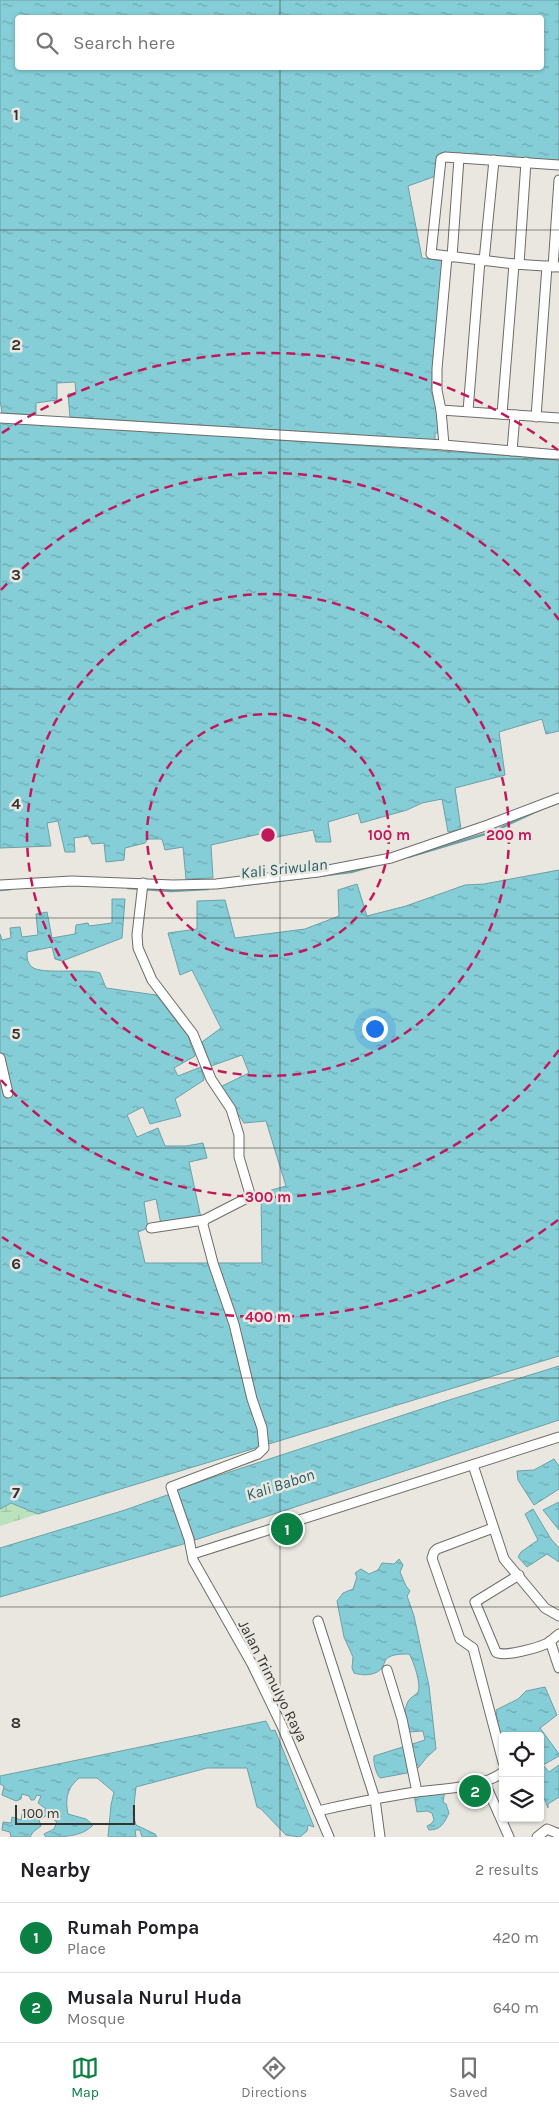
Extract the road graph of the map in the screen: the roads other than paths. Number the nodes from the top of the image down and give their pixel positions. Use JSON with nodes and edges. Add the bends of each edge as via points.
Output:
{"nodes":[{"id":1,"x":459,"y":158,"type":"junction"},
{"id":2,"x":494,"y":160,"type":"junction"},
{"id":3,"x":526,"y":162,"type":"junction"},
{"id":4,"x":559,"y":165,"type":"edge"},
{"id":5,"x":559,"y":180,"type":"edge"},
{"id":6,"x":449,"y":257,"type":"junction"},
{"id":7,"x":482,"y":261,"type":"junction"},
{"id":8,"x":517,"y":264,"type":"junction"},
{"id":9,"x":553,"y":267,"type":"edge"},
{"id":10,"x":441,"y":410,"type":"junction"},
{"id":11,"x":468,"y":412,"type":"junction"},
{"id":12,"x":502,"y":414,"type":"junction"},
{"id":13,"x":515,"y":415,"type":"junction"},
{"id":14,"x":536,"y":417,"type":"junction"},
{"id":15,"x":0,"y":418,"type":"edge"},
{"id":16,"x":559,"y":418,"type":"edge"},
{"id":17,"x":444,"y":445,"type":"junction"},
{"id":18,"x":512,"y":450,"type":"junction"},
{"id":19,"x":559,"y":455,"type":"edge"},
{"id":20,"x":559,"y":798,"type":"edge"},
{"id":21,"x":143,"y":884,"type":"junction"},
{"id":22,"x":0,"y":885,"type":"edge"},
{"id":23,"x":0,"y":1058,"type":"edge"},
{"id":24,"x":8,"y":1092,"type":"dead end"},
{"id":25,"x":204,"y":1220,"type":"junction"},
{"id":26,"x":151,"y":1228,"type":"dead end"},
{"id":27,"x":559,"y":1437,"type":"edge"},
{"id":28,"x":473,"y":1465,"type":"junction"},
{"id":29,"x":494,"y":1528,"type":"junction"},
{"id":30,"x":193,"y":1554,"type":"junction"},
{"id":31,"x":520,"y":1575,"type":"junction"},
{"id":32,"x":559,"y":1616,"type":"edge"},
{"id":33,"x":318,"y":1621,"type":"dead end"},
{"id":34,"x":559,"y":1634,"type":"edge"},
{"id":35,"x":550,"y":1641,"type":"junction"},
{"id":36,"x":559,"y":1668,"type":"edge"},
{"id":37,"x":387,"y":1670,"type":"dead end"},
{"id":38,"x":499,"y":1747,"type":"edge"},
{"id":39,"x":499,"y":1774,"type":"edge"},
{"id":40,"x":484,"y":1781,"type":"junction"},
{"id":41,"x":417,"y":1792,"type":"junction"},
{"id":42,"x":375,"y":1799,"type":"junction"},
{"id":43,"x":318,"y":1811,"type":"junction"},
{"id":44,"x":559,"y":1834,"type":"edge"},
{"id":45,"x":329,"y":1837,"type":"edge"},
{"id":46,"x":380,"y":1837,"type":"edge"},
{"id":47,"x":509,"y":1837,"type":"edge"},
{"id":48,"x":537,"y":1837,"type":"edge"}],
"edges":[{"from":1,"to":2,"type":"street"},
{"from":1,"to":6,"type":"street"},
{"from":1,"to":6,"type":"street","via":[[445,157],[440,162],[432,254]]},
{"from":2,"to":3,"type":"street"},
{"from":2,"to":7,"type":"street"},
{"from":3,"to":4,"type":"street"},
{"from":3,"to":8,"type":"street"},
{"from":5,"to":9,"type":"street"},
{"from":6,"to":7,"type":"street"},
{"from":6,"to":10,"type":"street","via":[[437,369]]},
{"from":7,"to":8,"type":"street"},
{"from":7,"to":11,"type":"street"},
{"from":8,"to":9,"type":"street"},
{"from":8,"to":12,"type":"street"},
{"from":9,"to":14,"type":"street"},
{"from":10,"to":11,"type":"street"},
{"from":10,"to":17,"type":"street"},
{"from":11,"to":12,"type":"street"},
{"from":12,"to":13,"type":"street"},
{"from":13,"to":14,"type":"street"},
{"from":13,"to":18,"type":"street"},
{"from":14,"to":16,"type":"street"},
{"from":15,"to":17,"type":"street"},
{"from":17,"to":18,"type":"street"},
{"from":18,"to":19,"type":"street"},
{"from":20,"to":21,"type":"street","via":[[391,858],[318,872],[216,884]]},
{"from":21,"to":22,"type":"street","via":[[72,881]]},
{"from":21,"to":25,"type":"street","via":[[137,941],[140,956],[159,991],[193,1034],[211,1079],[232,1109],[239,1157],[250,1192],[247,1198]]},
{"from":23,"to":24,"type":"street"},
{"from":25,"to":26,"type":"street"},
{"from":25,"to":30,"type":"street","name":"Jalan Trimulyo Raya","via":[[213,1263],[234,1324],[262,1428],[264,1448],[258,1454],[171,1487]]},
{"from":27,"to":28,"type":"street"},
{"from":28,"to":29,"type":"street"},
{"from":28,"to":30,"type":"street"},
{"from":29,"to":31,"type":"street","via":[[504,1559]]},
{"from":29,"to":38,"type":"street","via":[[437,1549],[432,1558],[460,1639],[473,1648]]},
{"from":30,"to":43,"type":"street","name":"Jalan Trimulyo Raya","via":[[193,1560],[252,1664]]},
{"from":31,"to":32,"type":"street","via":[[545,1608]]},
{"from":31,"to":35,"type":"street","via":[[475,1602],[486,1631],[499,1654]]},
{"from":33,"to":42,"type":"street"},
{"from":34,"to":35,"type":"street"},
{"from":35,"to":36,"type":"street"},
{"from":37,"to":41,"type":"street","via":[[402,1720]]},
{"from":39,"to":40,"type":"street"},
{"from":40,"to":41,"type":"street"},
{"from":40,"to":47,"type":"street"},
{"from":41,"to":42,"type":"street"},
{"from":42,"to":43,"type":"street"},
{"from":42,"to":46,"type":"street"},
{"from":43,"to":45,"type":"street","name":"Jalan Trimulyo Raya"},
{"from":44,"to":48,"type":"street","via":[[547,1829]]}]}
